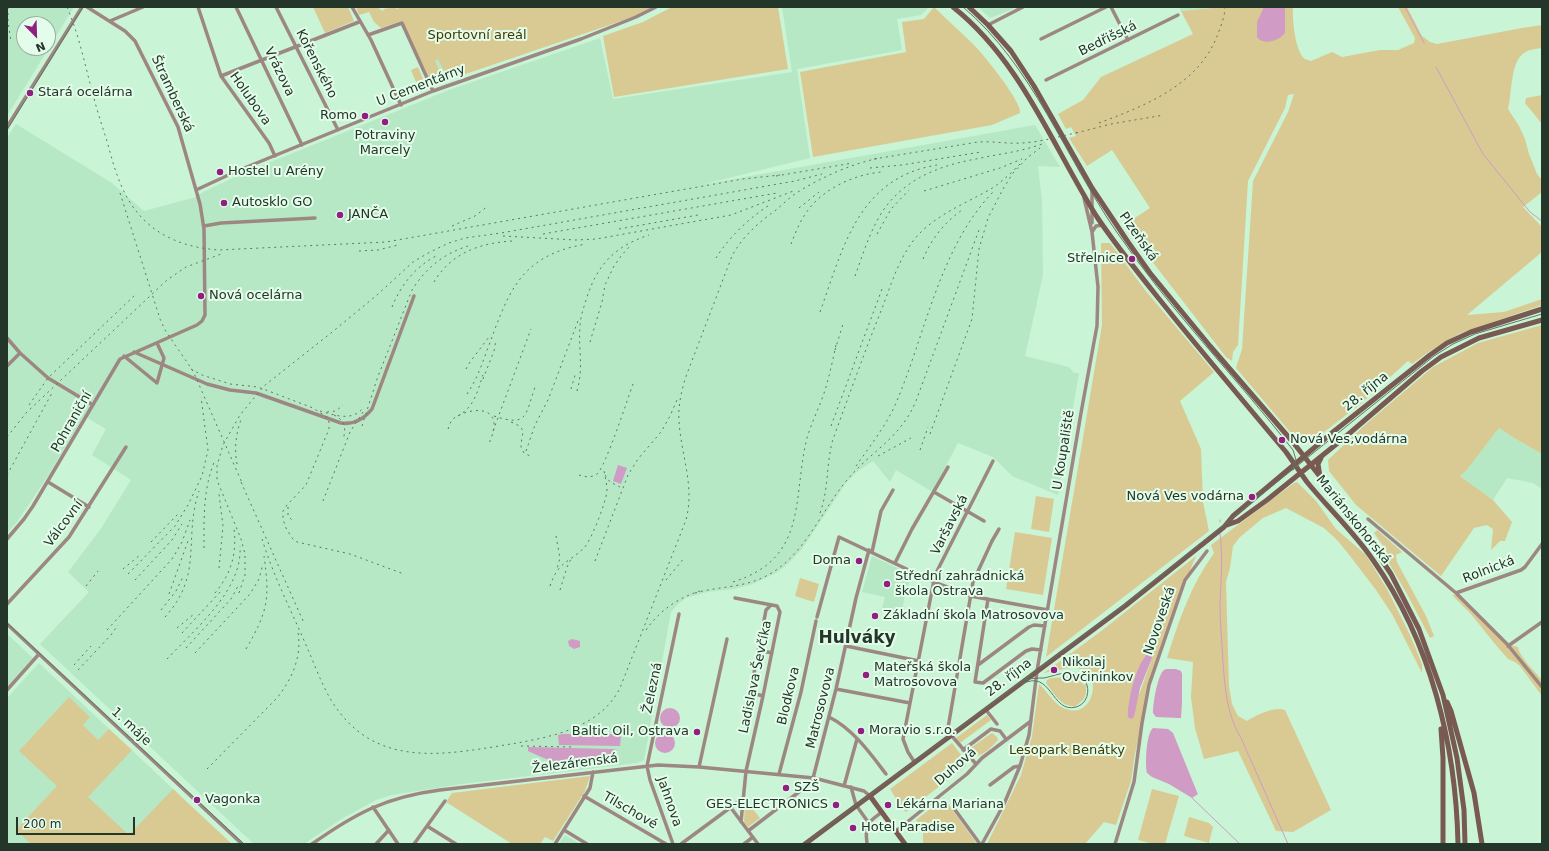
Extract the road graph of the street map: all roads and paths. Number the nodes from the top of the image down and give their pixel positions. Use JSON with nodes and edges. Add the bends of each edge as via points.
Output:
{"nodes":[{"id":1,"x":82,"y":7,"type":"edge"},
{"id":2,"x":87,"y":7,"type":"edge"},
{"id":3,"x":143,"y":7,"type":"edge"},
{"id":4,"x":198,"y":7,"type":"edge"},
{"id":5,"x":236,"y":7,"type":"edge"},
{"id":6,"x":276,"y":7,"type":"edge"},
{"id":7,"x":352,"y":7,"type":"edge"},
{"id":8,"x":656,"y":7,"type":"edge"},
{"id":9,"x":953,"y":7,"type":"edge"},
{"id":10,"x":969,"y":7,"type":"edge"},
{"id":11,"x":1023,"y":7,"type":"edge"},
{"id":12,"x":1106,"y":7,"type":"edge"},
{"id":13,"x":1111,"y":7,"type":"edge"},
{"id":14,"x":1178,"y":15,"type":"dead end"},
{"id":15,"x":110,"y":21,"type":"junction"},
{"id":16,"x":359,"y":22,"type":"junction"},
{"id":17,"x":988,"y":25,"type":"junction"},
{"id":18,"x":368,"y":35,"type":"junction"},
{"id":19,"x":1041,"y":39,"type":"dead end"},
{"id":20,"x":1128,"y":40,"type":"junction"},
{"id":21,"x":296,"y":47,"type":"junction"},
{"id":22,"x":262,"y":60,"type":"junction"},
{"id":23,"x":221,"y":76,"type":"junction"},
{"id":24,"x":1046,"y":80,"type":"dead end"},
{"id":25,"x":433,"y":91,"type":"junction"},
{"id":26,"x":401,"y":105,"type":"junction"},
{"id":27,"x":7,"y":127,"type":"edge"},
{"id":28,"x":338,"y":130,"type":"junction"},
{"id":29,"x":302,"y":145,"type":"junction"},
{"id":30,"x":275,"y":156,"type":"junction"},
{"id":31,"x":1092,"y":188,"type":"junction"},
{"id":32,"x":196,"y":190,"type":"junction"},
{"id":33,"x":1083,"y":193,"type":"junction"},
{"id":34,"x":1092,"y":207,"type":"junction"},
{"id":35,"x":315,"y":218,"type":"dead end"},
{"id":36,"x":1103,"y":225,"type":"junction"},
{"id":37,"x":204,"y":226,"type":"junction"},
{"id":38,"x":1092,"y":232,"type":"junction"},
{"id":39,"x":414,"y":296,"type":"dead end"},
{"id":40,"x":1542,"y":309,"type":"edge"},
{"id":41,"x":1542,"y":320,"type":"edge"},
{"id":42,"x":7,"y":338,"type":"edge"},
{"id":43,"x":157,"y":343,"type":"junction"},
{"id":44,"x":134,"y":352,"type":"junction"},
{"id":45,"x":20,"y":353,"type":"junction"},
{"id":46,"x":124,"y":356,"type":"junction"},
{"id":47,"x":163,"y":364,"type":"junction"},
{"id":48,"x":7,"y":366,"type":"edge"},
{"id":49,"x":93,"y":405,"type":"junction"},
{"id":50,"x":126,"y":447,"type":"dead end"},
{"id":51,"x":1303,"y":457,"type":"junction"},
{"id":52,"x":1321,"y":457,"type":"junction"},
{"id":53,"x":993,"y":461,"type":"dead end"},
{"id":54,"x":1294,"y":464,"type":"junction"},
{"id":55,"x":1310,"y":466,"type":"junction"},
{"id":56,"x":948,"y":467,"type":"dead end"},
{"id":57,"x":1301,"y":473,"type":"junction"},
{"id":58,"x":1321,"y":479,"type":"junction"},
{"id":59,"x":48,"y":482,"type":"junction"},
{"id":60,"x":893,"y":490,"type":"dead end"},
{"id":61,"x":934,"y":492,"type":"junction"},
{"id":62,"x":89,"y":507,"type":"junction"},
{"id":63,"x":968,"y":512,"type":"junction"},
{"id":64,"x":1368,"y":519,"type":"dead end"},
{"id":65,"x":984,"y":521,"type":"dead end"},
{"id":66,"x":1224,"y":526,"type":"junction"},
{"id":67,"x":999,"y":529,"type":"dead end"},
{"id":68,"x":7,"y":538,"type":"edge"},
{"id":69,"x":1542,"y":544,"type":"edge"},
{"id":70,"x":870,"y":551,"type":"junction"},
{"id":71,"x":1207,"y":551,"type":"dead end"},
{"id":72,"x":895,"y":563,"type":"junction"},
{"id":73,"x":934,"y":582,"type":"junction"},
{"id":74,"x":1456,"y":593,"type":"junction"},
{"id":75,"x":970,"y":596,"type":"junction"},
{"id":76,"x":735,"y":598,"type":"dead end"},
{"id":77,"x":988,"y":599,"type":"junction"},
{"id":78,"x":7,"y":604,"type":"edge"},
{"id":79,"x":771,"y":605,"type":"junction"},
{"id":80,"x":1048,"y":610,"type":"junction"},
{"id":81,"x":679,"y":614,"type":"dead end"},
{"id":82,"x":1542,"y":622,"type":"edge"},
{"id":83,"x":7,"y":624,"type":"edge"},
{"id":84,"x":1045,"y":626,"type":"junction"},
{"id":85,"x":726,"y":639,"type":"dead end"},
{"id":86,"x":846,"y":646,"type":"junction"},
{"id":87,"x":1508,"y":646,"type":"junction"},
{"id":88,"x":758,"y":650,"type":"junction"},
{"id":89,"x":1041,"y":650,"type":"junction"},
{"id":90,"x":772,"y":653,"type":"junction"},
{"id":91,"x":39,"y":654,"type":"junction"},
{"id":92,"x":918,"y":661,"type":"junction"},
{"id":93,"x":978,"y":665,"type":"junction"},
{"id":94,"x":1037,"y":671,"type":"junction"},
{"id":95,"x":1542,"y":687,"type":"edge"},
{"id":96,"x":836,"y":689,"type":"junction"},
{"id":97,"x":7,"y":690,"type":"edge"},
{"id":98,"x":1443,"y":695,"type":"junction"},
{"id":99,"x":763,"y":696,"type":"junction"},
{"id":100,"x":1437,"y":697,"type":"junction"},
{"id":101,"x":910,"y":703,"type":"junction"},
{"id":102,"x":986,"y":710,"type":"junction"},
{"id":103,"x":829,"y":717,"type":"junction"},
{"id":104,"x":1031,"y":720,"type":"junction"},
{"id":105,"x":997,"y":724,"type":"dead end"},
{"id":106,"x":949,"y":737,"type":"junction"},
{"id":107,"x":857,"y":739,"type":"junction"},
{"id":108,"x":1006,"y":739,"type":"junction"},
{"id":109,"x":963,"y":750,"type":"junction"},
{"id":110,"x":914,"y":763,"type":"junction"},
{"id":111,"x":976,"y":764,"type":"junction"},
{"id":112,"x":647,"y":766,"type":"junction"},
{"id":113,"x":1020,"y":766,"type":"junction"},
{"id":114,"x":699,"y":767,"type":"junction"},
{"id":115,"x":746,"y":771,"type":"junction"},
{"id":116,"x":593,"y":772,"type":"junction"},
{"id":117,"x":779,"y":774,"type":"junction"},
{"id":118,"x":886,"y":774,"type":"dead end"},
{"id":119,"x":814,"y":778,"type":"junction"},
{"id":120,"x":990,"y":785,"type":"dead end"},
{"id":121,"x":844,"y":786,"type":"junction"},
{"id":122,"x":851,"y":787,"type":"junction"},
{"id":123,"x":584,"y":796,"type":"junction"},
{"id":124,"x":870,"y":796,"type":"junction"},
{"id":125,"x":742,"y":799,"type":"junction"},
{"id":126,"x":445,"y":801,"type":"dead end"},
{"id":127,"x":856,"y":806,"type":"junction"},
{"id":128,"x":372,"y":807,"type":"junction"},
{"id":129,"x":953,"y":807,"type":"dead end"},
{"id":130,"x":731,"y":808,"type":"junction"},
{"id":131,"x":882,"y":812,"type":"junction"},
{"id":132,"x":741,"y":822,"type":"junction"},
{"id":133,"x":868,"y":822,"type":"junction"},
{"id":134,"x":427,"y":826,"type":"junction"},
{"id":135,"x":389,"y":830,"type":"junction"},
{"id":136,"x":564,"y":830,"type":"junction"},
{"id":137,"x":748,"y":831,"type":"junction"},
{"id":138,"x":896,"y":831,"type":"junction"},
{"id":139,"x":753,"y":838,"type":"junction"},
{"id":140,"x":242,"y":844,"type":"edge"},
{"id":141,"x":312,"y":844,"type":"edge"},
{"id":142,"x":376,"y":844,"type":"edge"},
{"id":143,"x":398,"y":844,"type":"edge"},
{"id":144,"x":414,"y":844,"type":"edge"},
{"id":145,"x":456,"y":844,"type":"edge"},
{"id":146,"x":555,"y":844,"type":"edge"},
{"id":147,"x":587,"y":844,"type":"edge"},
{"id":148,"x":666,"y":844,"type":"edge"},
{"id":149,"x":673,"y":844,"type":"edge"},
{"id":150,"x":681,"y":844,"type":"edge"},
{"id":151,"x":744,"y":844,"type":"edge"},
{"id":152,"x":758,"y":844,"type":"edge"},
{"id":153,"x":805,"y":844,"type":"edge"},
{"id":154,"x":867,"y":844,"type":"edge"},
{"id":155,"x":906,"y":844,"type":"edge"},
{"id":156,"x":981,"y":844,"type":"edge"},
{"id":157,"x":1116,"y":844,"type":"edge"},
{"id":158,"x":1443,"y":844,"type":"edge"},
{"id":159,"x":1458,"y":844,"type":"edge"},
{"id":160,"x":1465,"y":844,"type":"edge"},
{"id":161,"x":1482,"y":844,"type":"edge"}],
"edges":[{"from":1,"to":27,"type":"street"},
{"from":2,"to":15,"type":"street","name":"Štramberská"},
{"from":3,"to":15,"type":"street"},
{"from":4,"to":23,"type":"street","name":"Holubova"},
{"from":5,"to":22,"type":"street","name":"Vrázova"},
{"from":6,"to":21,"type":"street","name":"Kořenského"},
{"from":7,"to":16,"type":"street"},
{"from":8,"to":25,"type":"street","name":"U Cementárny","via":[[581,39]]},
{"from":9,"to":33,"type":"main road","name":"Plzeňská","via":[[1002,57],[1025,91]]},
{"from":10,"to":17,"type":"main road","name":"Plzeňská"},
{"from":11,"to":17,"type":"street"},
{"from":12,"to":19,"type":"street"},
{"from":13,"to":20,"type":"street"},
{"from":14,"to":20,"type":"street","name":"Bedřišská"},
{"from":15,"to":32,"type":"street","name":"Štramberská","via":[[125,31],[138,46],[178,127]]},
{"from":16,"to":18,"type":"street"},
{"from":16,"to":21,"type":"street"},
{"from":17,"to":31,"type":"main road","name":"Plzeňská","via":[[1011,51],[1034,86]]},
{"from":18,"to":25,"type":"street","via":[[402,23]]},
{"from":18,"to":26,"type":"street"},
{"from":20,"to":24,"type":"street","name":"Bedřišská"},
{"from":21,"to":22,"type":"street"},
{"from":21,"to":28,"type":"street","name":"Kořenského"},
{"from":22,"to":23,"type":"street"},
{"from":22,"to":29,"type":"street","name":"Vrázova"},
{"from":23,"to":30,"type":"street","name":"Holubova","via":[[270,143]]},
{"from":25,"to":26,"type":"street","name":"U Cementárny"},
{"from":26,"to":28,"type":"street","name":"U Cementárny"},
{"from":28,"to":29,"type":"street","name":"U Cementárny"},
{"from":29,"to":30,"type":"street","name":"U Cementárny"},
{"from":30,"to":32,"type":"street","name":"U Cementárny"},
{"from":31,"to":34,"type":"street","name":"U Koupaliště"},
{"from":31,"to":51,"type":"main road","name":"Plzeňská","via":[[1150,273]]},
{"from":32,"to":37,"type":"street","name":"Štramberská"},
{"from":33,"to":34,"type":"main road","name":"Plzeňská"},
{"from":33,"to":38,"type":"street","name":"U Koupaliště"},
{"from":34,"to":36,"type":"main road","name":"Plzeňská"},
{"from":34,"to":38,"type":"street","name":"U Koupaliště"},
{"from":35,"to":37,"type":"street"},
{"from":36,"to":38,"type":"street","via":[[1096,226]]},
{"from":36,"to":54,"type":"main road","name":"Plzeňská","via":[[1142,279]]},
{"from":37,"to":43,"type":"street","name":"Štramberská","via":[[205,317],[199,324]]},
{"from":38,"to":80,"type":"street","name":"U Koupaliště","via":[[1098,287],[1096,326]]},
{"from":39,"to":47,"type":"street","via":[[372,409],[354,423],[340,423],[256,393],[207,384]]},
{"from":40,"to":51,"type":"main road","name":"28. října","via":[[1476,330],[1439,348]]},
{"from":41,"to":52,"type":"main road","name":"28. října","via":[[1479,338],[1446,354],[1404,386]]},
{"from":42,"to":45,"type":"street"},
{"from":43,"to":44,"type":"street"},
{"from":43,"to":47,"type":"street","via":[[164,358]]},
{"from":44,"to":46,"type":"street"},
{"from":44,"to":47,"type":"street"},
{"from":45,"to":48,"type":"street"},
{"from":45,"to":49,"type":"street","via":[[48,378]]},
{"from":46,"to":47,"type":"street","via":[[157,382]]},
{"from":46,"to":49,"type":"street","name":"Pohraniční","via":[[119,360]]},
{"from":49,"to":59,"type":"street","name":"Pohraniční"},
{"from":50,"to":62,"type":"street","name":"Válcovní"},
{"from":51,"to":54,"type":"main road","name":"28. října"},
{"from":51,"to":55,"type":"main road","name":"Plzeňská"},
{"from":52,"to":55,"type":"main road","name":"28. října"},
{"from":52,"to":58,"type":"main road","via":[[1318,464]]},
{"from":53,"to":63,"type":"street","name":"Varšavská"},
{"from":54,"to":57,"type":"main road","name":"Mariánskohorská"},
{"from":54,"to":66,"type":"main road","name":"28. října"},
{"from":55,"to":57,"type":"main road","name":"28. října"},
{"from":55,"to":58,"type":"main road","name":"Mariánskohorská"},
{"from":56,"to":61,"type":"street"},
{"from":57,"to":66,"type":"main road","name":"28. října","via":[[1238,521]]},
{"from":57,"to":100,"type":"main road","name":"Mariánskohorská","via":[[1360,543],[1381,573],[1413,632]]},
{"from":58,"to":98,"type":"main road","name":"Mariánskohorská","via":[[1371,542],[1397,586],[1424,642]]},
{"from":59,"to":62,"type":"street"},
{"from":59,"to":68,"type":"street","name":"Pohraniční","via":[[26,516]]},
{"from":60,"to":70,"type":"street","name":"Matrosovova","via":[[881,511]]},
{"from":61,"to":63,"type":"street"},
{"from":61,"to":72,"type":"street"},
{"from":62,"to":78,"type":"street","name":"Válcovní","via":[[68,539]]},
{"from":63,"to":65,"type":"street"},
{"from":63,"to":73,"type":"street","name":"Varšavská","via":[[935,575]]},
{"from":64,"to":74,"type":"street"},
{"from":66,"to":94,"type":"main road","name":"28. října"},
{"from":67,"to":75,"type":"street","via":[[973,582]]},
{"from":69,"to":74,"type":"street","name":"Rolnická","via":[[1521,570]]},
{"from":70,"to":72,"type":"street"},
{"from":70,"to":86,"type":"street","name":"Matrosovova"},
{"from":70,"to":117,"type":"street","name":"Blodkova","via":[[839,537]]},
{"from":71,"to":157,"type":"street","name":"Novoveská","via":[[1185,580],[1150,685],[1134,782]]},
{"from":72,"to":73,"type":"street"},
{"from":73,"to":75,"type":"street"},
{"from":73,"to":92,"type":"street","name":"Varšavská"},
{"from":74,"to":87,"type":"street"},
{"from":75,"to":77,"type":"street"},
{"from":75,"to":106,"type":"street","via":[[948,728]]},
{"from":76,"to":79,"type":"street","name":"Ladislava Ševčíka"},
{"from":77,"to":80,"type":"street"},
{"from":77,"to":93,"type":"street"},
{"from":79,"to":88,"type":"street","via":[[766,610]]},
{"from":79,"to":90,"type":"street","name":"Ladislava Ševčíka","via":[[777,606],[780,612]]},
{"from":80,"to":84,"type":"street","name":"U Koupaliště"},
{"from":81,"to":112,"type":"street","name":"Železná"},
{"from":82,"to":87,"type":"street"},
{"from":83,"to":91,"type":"street","name":"1. máje"},
{"from":84,"to":89,"type":"street","name":"U Koupaliště"},
{"from":84,"to":93,"type":"street","via":[[1029,627]]},
{"from":85,"to":114,"type":"street"},
{"from":86,"to":92,"type":"street"},
{"from":86,"to":96,"type":"street","name":"Matrosovova"},
{"from":87,"to":95,"type":"street"},
{"from":88,"to":90,"type":"street"},
{"from":88,"to":99,"type":"street","via":[[751,692]]},
{"from":89,"to":93,"type":"street","via":[[1026,651],[983,683],[975,682]]},
{"from":89,"to":94,"type":"street","name":"U Koupaliště"},
{"from":90,"to":99,"type":"street","name":"Ladislava Ševčíka"},
{"from":91,"to":97,"type":"street"},
{"from":91,"to":140,"type":"street","name":"1. máje"},
{"from":92,"to":101,"type":"street","name":"Varšavská"},
{"from":94,"to":102,"type":"main road","name":"28. října"},
{"from":94,"to":104,"type":"street","name":"U Koupaliště"},
{"from":96,"to":101,"type":"street"},
{"from":96,"to":103,"type":"street","name":"Matrosovova"},
{"from":98,"to":160,"type":"main road","name":"Mariánskohorská","via":[[1458,758]]},
{"from":98,"to":161,"type":"main road","via":[[1451,711],[1472,787]]},
{"from":99,"to":115,"type":"street","name":"Ladislava Ševčíka"},
{"from":100,"to":158,"type":"main road","via":[[1442,737]]},
{"from":100,"to":159,"type":"main road","name":"Mariánskohorská","via":[[1451,758]]},
{"from":101,"to":110,"type":"street","name":"Varšavská","via":[[903,738]]},
{"from":102,"to":105,"type":"street"},
{"from":102,"to":106,"type":"main road","name":"28. října"},
{"from":103,"to":107,"type":"street","via":[[839,722]]},
{"from":103,"to":119,"type":"street","name":"Matrosovova"},
{"from":104,"to":108,"type":"street","name":"Duhová"},
{"from":104,"to":113,"type":"street","name":"U Koupaliště"},
{"from":106,"to":109,"type":"street"},
{"from":106,"to":110,"type":"main road","name":"28. října"},
{"from":107,"to":118,"type":"street"},
{"from":107,"to":121,"type":"street"},
{"from":108,"to":109,"type":"street","via":[[1000,732],[991,729]]},
{"from":108,"to":111,"type":"street","name":"Duhová"},
{"from":109,"to":111,"type":"street"},
{"from":110,"to":124,"type":"main road","name":"28. října"},
{"from":111,"to":138,"type":"street","name":"Duhová","via":[[968,774]]},
{"from":112,"to":114,"type":"street","name":"Železárenská"},
{"from":112,"to":116,"type":"street","name":"Železárenská"},
{"from":112,"to":149,"type":"street","name":"Jahnova"},
{"from":113,"to":120,"type":"street","via":[[1014,767]]},
{"from":113,"to":156,"type":"street","name":"U Koupaliště","via":[[1004,804]]},
{"from":114,"to":115,"type":"street","name":"Železárenská"},
{"from":115,"to":117,"type":"street","name":"Železárenská"},
{"from":115,"to":125,"type":"street","name":"Ladislava Ševčíka"},
{"from":116,"to":123,"type":"street","via":[[591,785]]},
{"from":116,"to":128,"type":"street","name":"Železárenská","via":[[421,793]]},
{"from":117,"to":119,"type":"street","name":"Železárenská"},
{"from":119,"to":121,"type":"street","name":"Železárenská"},
{"from":119,"to":137,"type":"street","via":[[811,784]]},
{"from":121,"to":122,"type":"street","name":"Železárenská"},
{"from":122,"to":124,"type":"street","name":"Železárenská","via":[[865,791]]},
{"from":122,"to":127,"type":"street"},
{"from":123,"to":136,"type":"street"},
{"from":123,"to":148,"type":"street","name":"Tilschové"},
{"from":124,"to":127,"type":"main road","name":"28. října"},
{"from":124,"to":131,"type":"main road"},
{"from":125,"to":130,"type":"street"},
{"from":125,"to":132,"type":"street","name":"Ladislava Ševčíka"},
{"from":126,"to":134,"type":"street"},
{"from":127,"to":133,"type":"street"},
{"from":127,"to":153,"type":"main road","name":"28. října"},
{"from":128,"to":135,"type":"street"},
{"from":128,"to":141,"type":"street","name":"Železárenská","via":[[343,822]]},
{"from":129,"to":156,"type":"street"},
{"from":130,"to":132,"type":"street"},
{"from":130,"to":150,"type":"street"},
{"from":131,"to":133,"type":"street"},
{"from":131,"to":138,"type":"main road"},
{"from":132,"to":137,"type":"street"},
{"from":133,"to":154,"type":"street"},
{"from":134,"to":144,"type":"street"},
{"from":134,"to":145,"type":"street"},
{"from":135,"to":142,"type":"street"},
{"from":135,"to":143,"type":"street"},
{"from":136,"to":146,"type":"street"},
{"from":136,"to":147,"type":"street"},
{"from":137,"to":139,"type":"street"},
{"from":138,"to":155,"type":"main road"},
{"from":139,"to":151,"type":"street"},
{"from":139,"to":152,"type":"street"}]}
